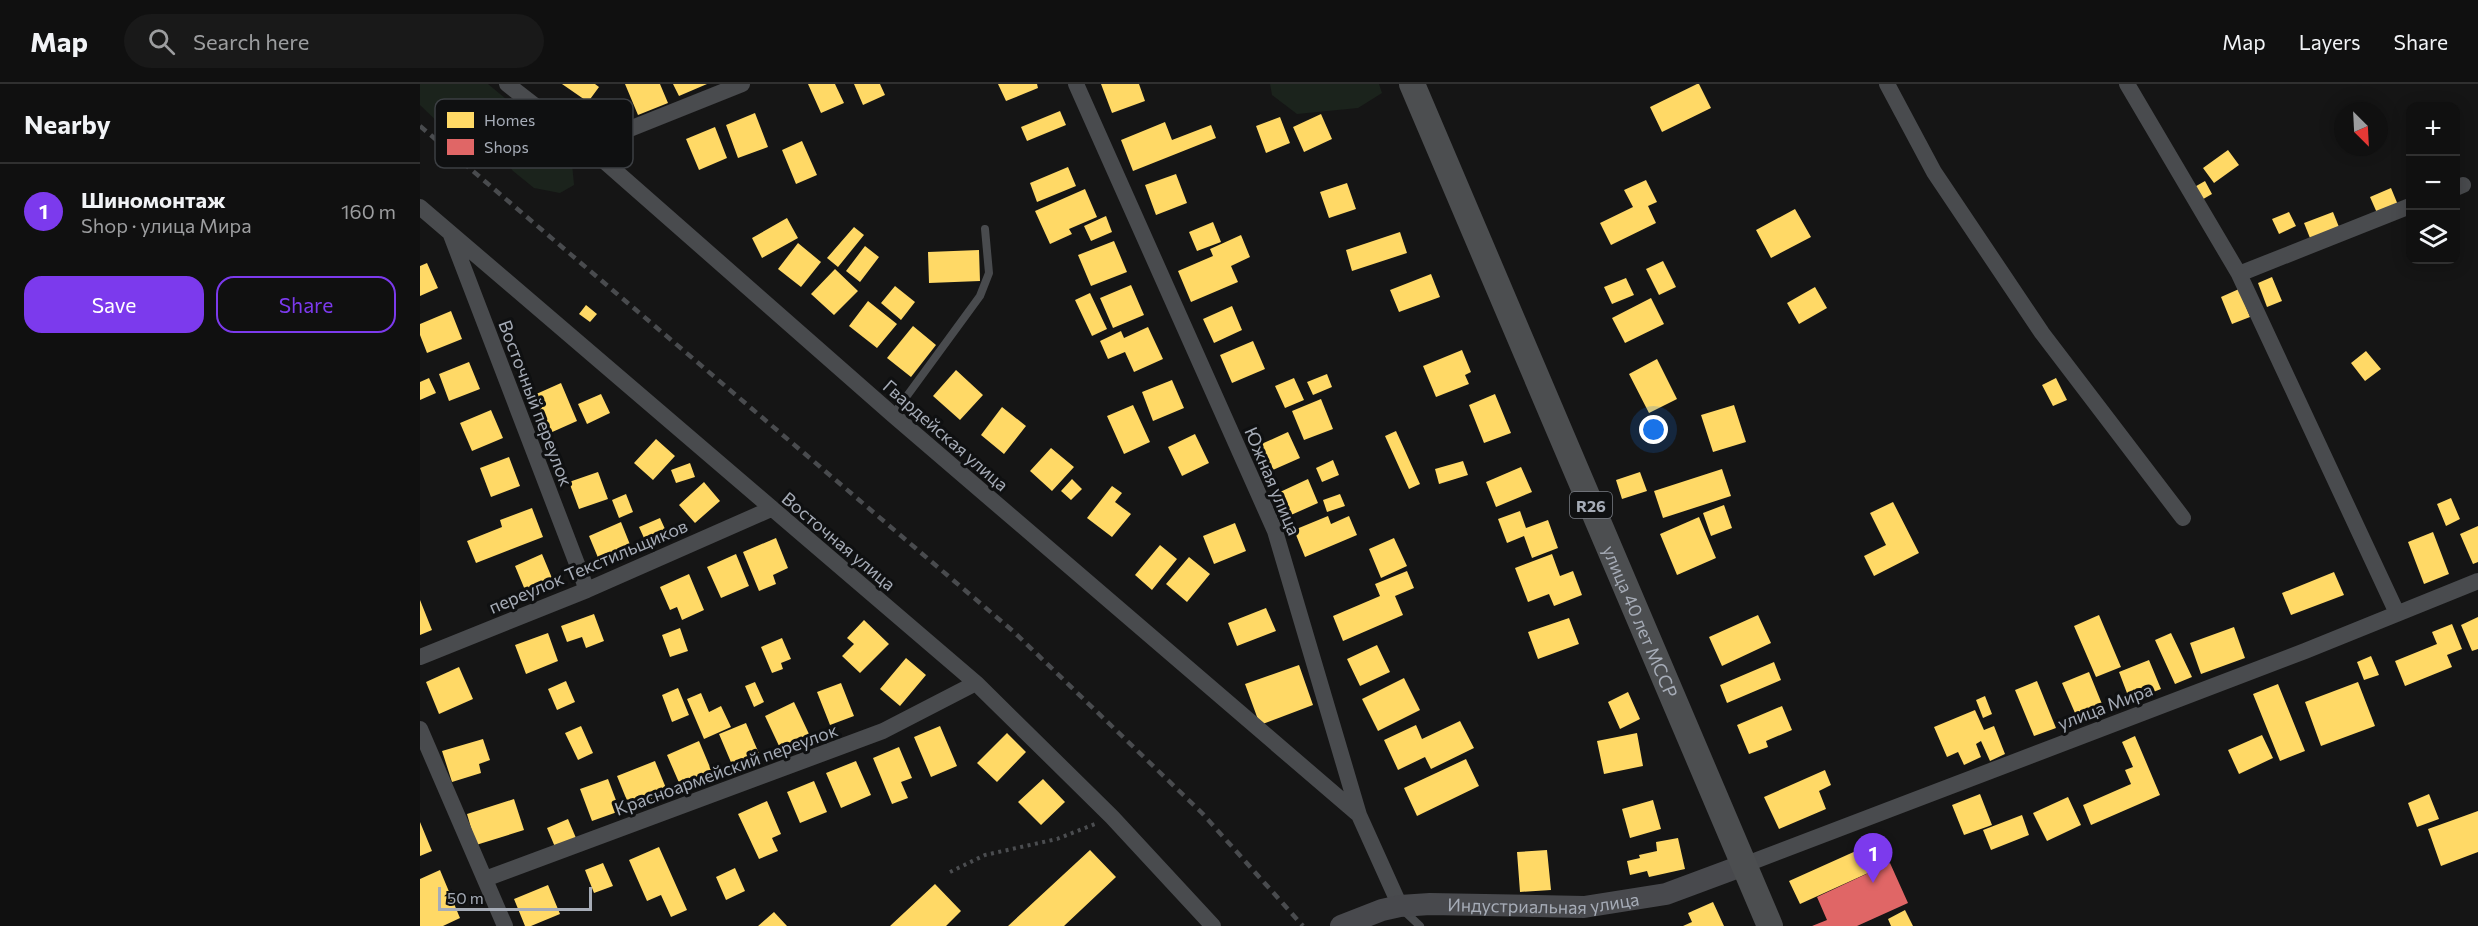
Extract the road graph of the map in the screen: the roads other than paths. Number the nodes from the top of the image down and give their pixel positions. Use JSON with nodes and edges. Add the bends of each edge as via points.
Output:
{"nodes":[{"id":1,"x":507,"y":84,"type":"edge"},
{"id":2,"x":742,"y":84,"type":"edge"},
{"id":3,"x":1076,"y":84,"type":"edge"},
{"id":4,"x":1412,"y":84,"type":"edge"},
{"id":5,"x":1887,"y":84,"type":"edge"},
{"id":6,"x":2127,"y":84,"type":"edge"},
{"id":7,"x":526,"y":99,"type":"edge"},
{"id":8,"x":633,"y":128,"type":"edge"},
{"id":9,"x":612,"y":168,"type":"edge"},
{"id":10,"x":420,"y":207,"type":"edge"},
{"id":11,"x":2406,"y":208,"type":"edge"},
{"id":12,"x":985,"y":229,"type":"dead end"},
{"id":13,"x":449,"y":231,"type":"junction"},
{"id":14,"x":2239,"y":274,"type":"junction"},
{"id":15,"x":893,"y":415,"type":"junction"},
{"id":16,"x":771,"y":509,"type":"junction"},
{"id":17,"x":2183,"y":518,"type":"dead end"},
{"id":18,"x":2478,"y":580,"type":"edge"},
{"id":19,"x":587,"y":590,"type":"junction"},
{"id":20,"x":2397,"y":614,"type":"junction"},
{"id":21,"x":420,"y":657,"type":"edge"},
{"id":22,"x":976,"y":683,"type":"junction"},
{"id":23,"x":420,"y":729,"type":"edge"},
{"id":24,"x":1359,"y":815,"type":"junction"},
{"id":25,"x":1744,"y":865,"type":"junction"},
{"id":26,"x":485,"y":879,"type":"junction"},
{"id":27,"x":1400,"y":906,"type":"junction"},
{"id":28,"x":505,"y":926,"type":"edge"},
{"id":29,"x":1213,"y":926,"type":"edge"},
{"id":30,"x":1341,"y":926,"type":"edge"},
{"id":31,"x":1420,"y":926,"type":"edge"},
{"id":32,"x":1770,"y":926,"type":"edge"}],
"edges":[{"from":1,"to":7,"type":"street","name":"Гвардейская улица"},
{"from":2,"to":8,"type":"street"},
{"from":3,"to":24,"type":"street","name":"Южная улица","via":[[1275,531]]},
{"from":4,"to":25,"type":"main road","name":"улица 40 лет МССР","number":"R26"},
{"from":5,"to":17,"type":"street","via":[[1934,172],[2035,324]]},
{"from":6,"to":14,"type":"street"},
{"from":9,"to":15,"type":"street","name":"Гвардейская улица"},
{"from":10,"to":13,"type":"street","name":"Восточная улица"},
{"from":11,"to":14,"type":"street"},
{"from":12,"to":15,"type":"lane","via":[[989,273],[980,296]]},
{"from":13,"to":16,"type":"street","name":"Восточная улица"},
{"from":13,"to":19,"type":"street","name":"Восточный переулок"},
{"from":14,"to":20,"type":"street"},
{"from":15,"to":24,"type":"street","name":"Гвардейская улица"},
{"from":16,"to":19,"type":"street","name":"переулок Текстильщиков"},
{"from":16,"to":22,"type":"street","name":"Восточная улица"},
{"from":18,"to":20,"type":"street","name":"улица Мира"},
{"from":19,"to":21,"type":"street","name":"переулок Текстильщиков"},
{"from":20,"to":25,"type":"street","name":"улица Мира"},
{"from":22,"to":26,"type":"street","name":"Красноармейский переулок","via":[[883,731]]},
{"from":22,"to":29,"type":"street","name":"Восточная улица","via":[[1112,817]]},
{"from":23,"to":26,"type":"street"},
{"from":24,"to":27,"type":"street","name":"Южная улица"},
{"from":25,"to":27,"type":"street","name":"Индустриальная улица","via":[[1666,894],[1584,908]]},
{"from":25,"to":32,"type":"main road","name":"улица 40 лет МССР","number":"R26"},
{"from":26,"to":28,"type":"street"},
{"from":27,"to":30,"type":"street","name":"Индустриальная улица"},
{"from":27,"to":31,"type":"lane"}]}
